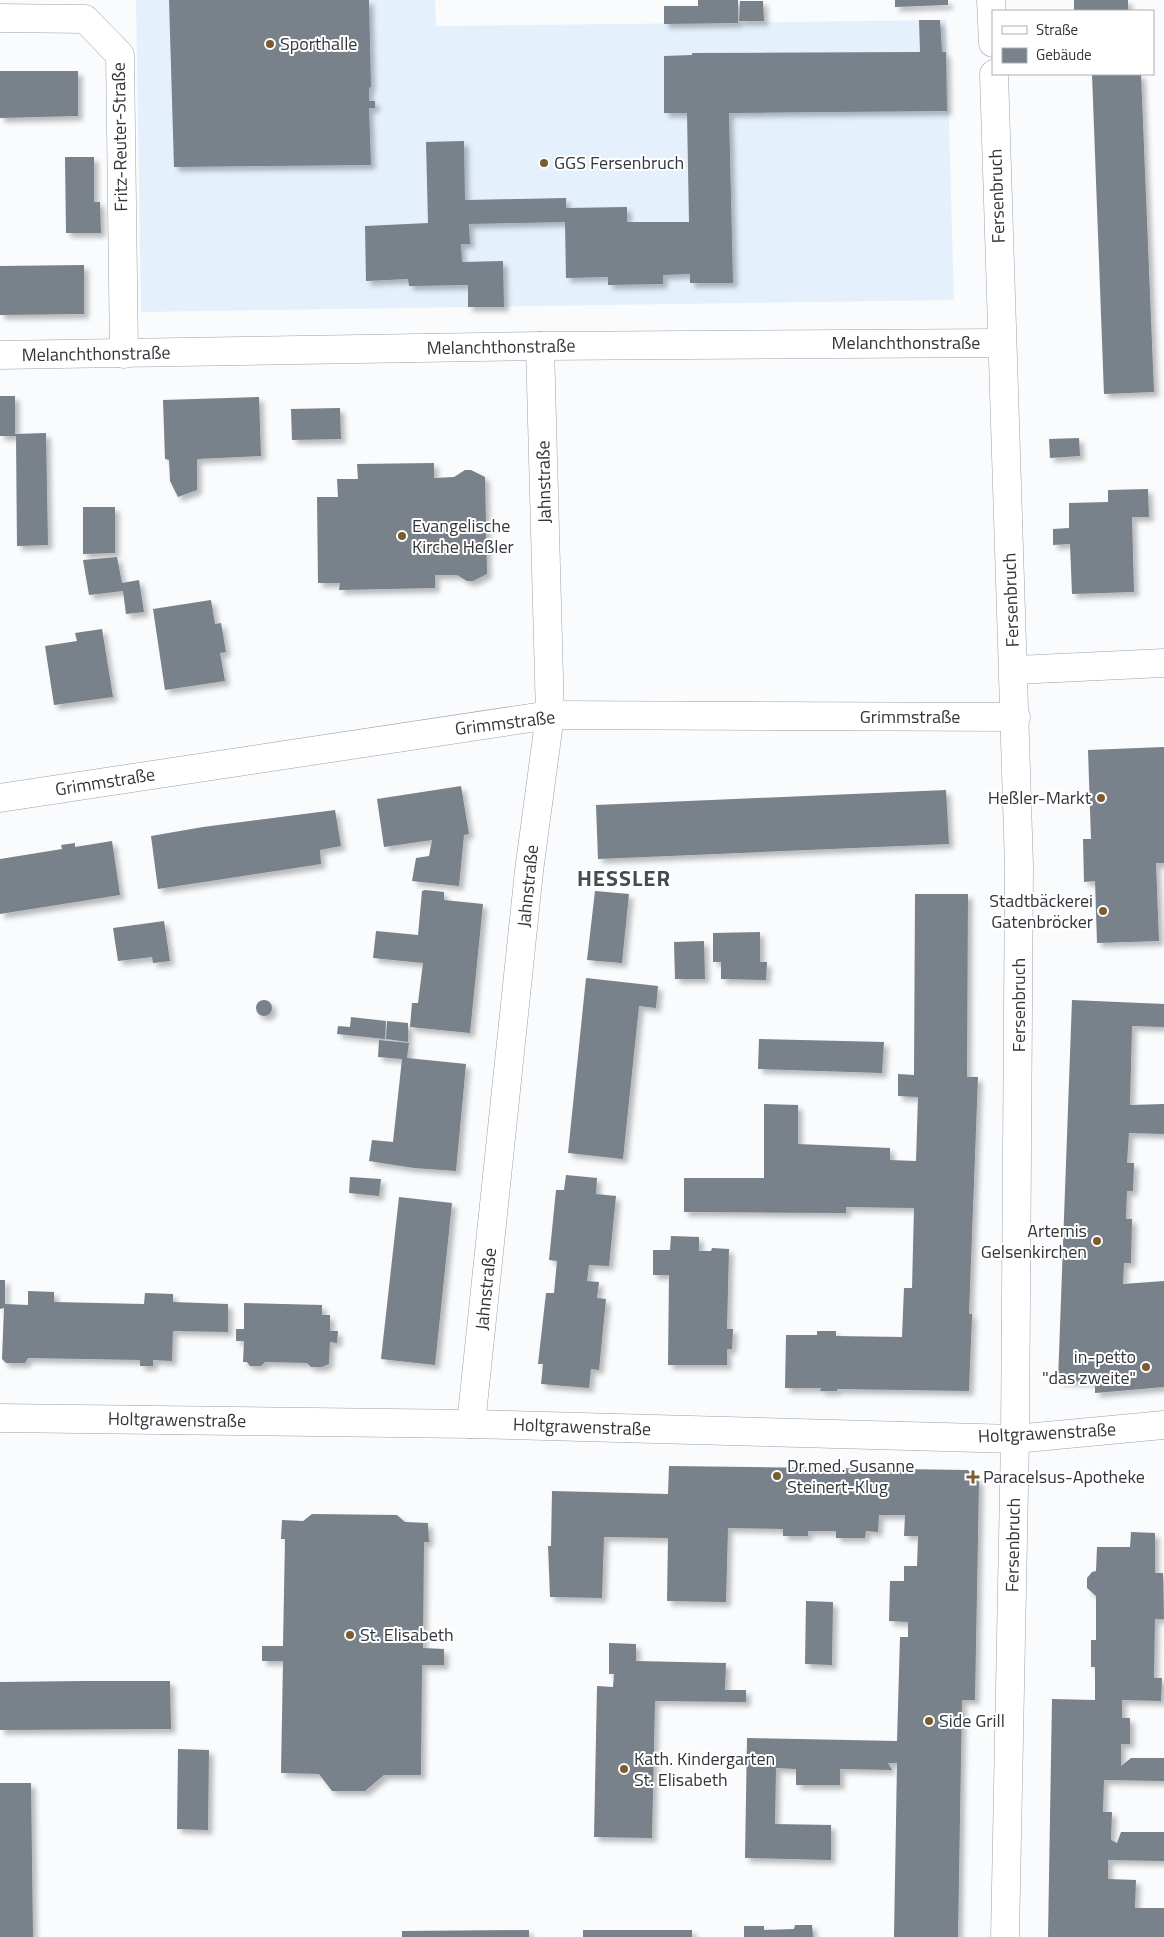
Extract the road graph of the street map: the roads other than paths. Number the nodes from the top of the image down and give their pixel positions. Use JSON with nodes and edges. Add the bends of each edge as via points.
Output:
{"nodes":[{"id":1,"x":0,"y":18,"type":"edge"},
{"id":2,"x":994,"y":75,"type":"edge"},
{"id":3,"x":1002,"y":343,"type":"junction"},
{"id":4,"x":540,"y":346,"type":"junction"},
{"id":5,"x":124,"y":354,"type":"junction"},
{"id":6,"x":0,"y":355,"type":"edge"},
{"id":7,"x":1164,"y":663,"type":"edge"},
{"id":8,"x":1014,"y":670,"type":"junction"},
{"id":9,"x":550,"y":715,"type":"junction"},
{"id":10,"x":1016,"y":718,"type":"junction"},
{"id":11,"x":0,"y":798,"type":"edge"},
{"id":12,"x":0,"y":1418,"type":"edge"},
{"id":13,"x":472,"y":1424,"type":"junction"},
{"id":14,"x":1164,"y":1425,"type":"edge"},
{"id":15,"x":1015,"y":1439,"type":"junction"},
{"id":16,"x":1005,"y":1937,"type":"edge"}],
"edges":[{"from":1,"to":5,"type":"street","name":"Fritz-Reuter-Straße","via":[[85,19],[120,55]]},
{"from":2,"to":3,"type":"street","name":"Fersenbruch"},
{"from":3,"to":4,"type":"street","name":"Melanchthonstraße"},
{"from":3,"to":8,"type":"street","name":"Fersenbruch"},
{"from":4,"to":5,"type":"street","name":"Melanchthonstraße"},
{"from":4,"to":9,"type":"street","name":"Jahnstraße"},
{"from":5,"to":6,"type":"street","name":"Melanchthonstraße"},
{"from":7,"to":8,"type":"street"},
{"from":8,"to":10,"type":"street","name":"Fersenbruch"},
{"from":9,"to":10,"type":"street","name":"Grimmstraße"},
{"from":9,"to":11,"type":"street","name":"Grimmstraße"},
{"from":9,"to":13,"type":"street","name":"Jahnstraße","via":[[529,871]]},
{"from":10,"to":15,"type":"street","name":"Fersenbruch","via":[[1019,961]]},
{"from":12,"to":13,"type":"street","name":"Holtgrawenstraße"},
{"from":13,"to":15,"type":"street","name":"Holtgrawenstraße"},
{"from":14,"to":15,"type":"street","name":"Holtgrawenstraße"},
{"from":15,"to":16,"type":"street","name":"Fersenbruch"}]}
